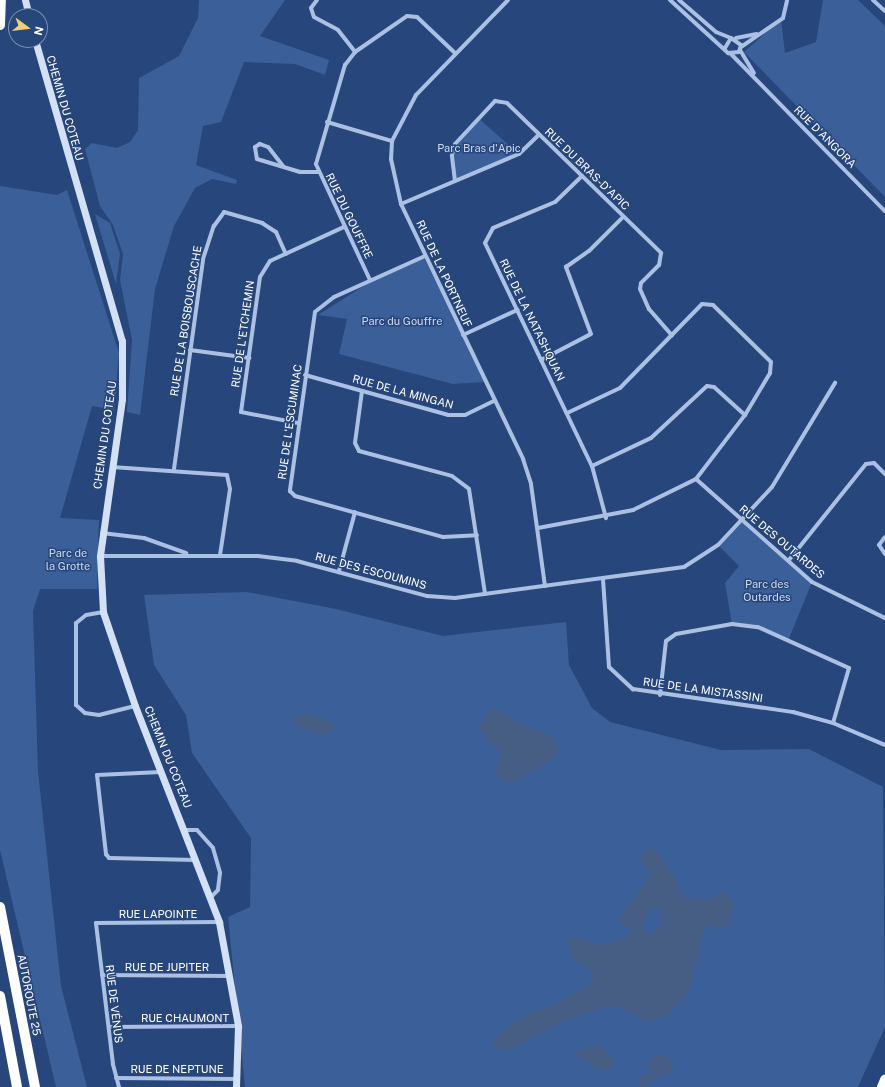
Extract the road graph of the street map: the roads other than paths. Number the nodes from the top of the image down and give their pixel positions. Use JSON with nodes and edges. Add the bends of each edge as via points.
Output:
{"nodes":[{"id":1,"x":2,"y":0,"type":"edge"},
{"id":2,"x":317,"y":0,"type":"edge"},
{"id":3,"x":508,"y":0,"type":"edge"},
{"id":4,"x":670,"y":0,"type":"edge"},
{"id":5,"x":679,"y":0,"type":"edge"},
{"id":6,"x":787,"y":0,"type":"edge"},
{"id":7,"x":873,"y":0,"type":"edge"},
{"id":8,"x":885,"y":12,"type":"edge"},
{"id":9,"x":0,"y":25,"type":"edge"},
{"id":10,"x":759,"y":34,"type":"junction"},
{"id":11,"x":733,"y":38,"type":"junction"},
{"id":12,"x":37,"y":48,"type":"edge"},
{"id":13,"x":725,"y":48,"type":"junction"},
{"id":14,"x":741,"y":49,"type":"junction"},
{"id":15,"x":354,"y":52,"type":"junction"},
{"id":16,"x":455,"y":53,"type":"junction"},
{"id":17,"x":731,"y":54,"type":"junction"},
{"id":18,"x":754,"y":74,"type":"junction"},
{"id":19,"x":327,"y":122,"type":"junction"},
{"id":20,"x":539,"y":135,"type":"junction"},
{"id":21,"x":392,"y":141,"type":"junction"},
{"id":22,"x":282,"y":166,"type":"junction"},
{"id":23,"x":318,"y":172,"type":"junction"},
{"id":24,"x":582,"y":176,"type":"junction"},
{"id":25,"x":455,"y":181,"type":"junction"},
{"id":26,"x":401,"y":204,"type":"junction"},
{"id":27,"x":885,"y":211,"type":"edge"},
{"id":28,"x":623,"y":217,"type":"junction"},
{"id":29,"x":344,"y":227,"type":"junction"},
{"id":30,"x":286,"y":254,"type":"junction"},
{"id":31,"x":425,"y":256,"type":"junction"},
{"id":32,"x":370,"y":280,"type":"junction"},
{"id":33,"x":517,"y":310,"type":"junction"},
{"id":34,"x":463,"y":335,"type":"junction"},
{"id":35,"x":672,"y":335,"type":"junction"},
{"id":36,"x":190,"y":350,"type":"junction"},
{"id":37,"x":249,"y":358,"type":"junction"},
{"id":38,"x":541,"y":360,"type":"junction"},
{"id":39,"x":305,"y":375,"type":"junction"},
{"id":40,"x":835,"y":382,"type":"dead end"},
{"id":41,"x":362,"y":391,"type":"junction"},
{"id":42,"x":494,"y":401,"type":"junction"},
{"id":43,"x":567,"y":413,"type":"junction"},
{"id":44,"x":745,"y":415,"type":"junction"},
{"id":45,"x":298,"y":423,"type":"junction"},
{"id":46,"x":112,"y":466,"type":"junction"},
{"id":47,"x":592,"y":466,"type":"junction"},
{"id":48,"x":174,"y":469,"type":"junction"},
{"id":49,"x":885,"y":474,"type":"edge"},
{"id":50,"x":696,"y":479,"type":"junction"},
{"id":51,"x":355,"y":512,"type":"junction"},
{"id":52,"x":606,"y":518,"type":"junction"},
{"id":53,"x":740,"y":520,"type":"junction"},
{"id":54,"x":538,"y":528,"type":"junction"},
{"id":55,"x":102,"y":533,"type":"junction"},
{"id":56,"x":477,"y":535,"type":"junction"},
{"id":57,"x":885,"y":537,"type":"edge"},
{"id":58,"x":193,"y":554,"type":"junction"},
{"id":59,"x":885,"y":554,"type":"edge"},
{"id":60,"x":220,"y":555,"type":"junction"},
{"id":61,"x":100,"y":556,"type":"junction"},
{"id":62,"x":789,"y":560,"type":"junction"},
{"id":63,"x":338,"y":571,"type":"junction"},
{"id":64,"x":603,"y":579,"type":"junction"},
{"id":65,"x":545,"y":586,"type":"junction"},
{"id":66,"x":485,"y":594,"type":"junction"},
{"id":67,"x":103,"y":612,"type":"junction"},
{"id":68,"x":885,"y":617,"type":"edge"},
{"id":69,"x":660,"y":695,"type":"junction"},
{"id":70,"x":135,"y":706,"type":"junction"},
{"id":71,"x":833,"y":723,"type":"junction"},
{"id":72,"x":885,"y":746,"type":"edge"},
{"id":73,"x":163,"y":771,"type":"junction"},
{"id":74,"x":186,"y":830,"type":"junction"},
{"id":75,"x":197,"y":860,"type":"junction"},
{"id":76,"x":211,"y":897,"type":"junction"},
{"id":77,"x":0,"y":907,"type":"edge"},
{"id":78,"x":219,"y":922,"type":"junction"},
{"id":79,"x":96,"y":923,"type":"joint"},
{"id":80,"x":102,"y":975,"type":"junction"},
{"id":81,"x":231,"y":976,"type":"junction"},
{"id":82,"x":0,"y":996,"type":"edge"},
{"id":83,"x":238,"y":1026,"type":"junction"},
{"id":84,"x":109,"y":1027,"type":"junction"},
{"id":85,"x":116,"y":1078,"type":"junction"},
{"id":86,"x":238,"y":1079,"type":"junction"},
{"id":87,"x":885,"y":1080,"type":"edge"},
{"id":88,"x":17,"y":1087,"type":"edge"},
{"id":89,"x":35,"y":1087,"type":"edge"},
{"id":90,"x":119,"y":1087,"type":"edge"},
{"id":91,"x":236,"y":1087,"type":"edge"},
{"id":92,"x":882,"y":1087,"type":"edge"}],
"edges":[{"from":1,"to":9,"type":"highway"},
{"from":2,"to":15,"type":"street","via":[[312,8],[314,17],[338,30]]},
{"from":3,"to":16,"type":"street","name":"RUE DE LA PORTNEUF"},
{"from":4,"to":13,"type":"street"},
{"from":5,"to":11,"type":"street","via":[[716,32]]},
{"from":6,"to":10,"type":"street","via":[[783,18]]},
{"from":7,"to":8,"type":"street"},
{"from":10,"to":11,"type":"street"},
{"from":10,"to":14,"type":"street"},
{"from":11,"to":13,"type":"street"},
{"from":11,"to":14,"type":"street","name":"RUE D'ANGORA"},
{"from":12,"to":46,"type":"street","name":"CHEMIN DU COTEAU","via":[[121,335],[123,392]]},
{"from":13,"to":17,"type":"street","name":"RUE D'ANGORA"},
{"from":14,"to":17,"type":"street"},
{"from":14,"to":18,"type":"street","name":"RUE D'ANGORA"},
{"from":15,"to":16,"type":"street","name":"RUE DU GOUFFRE","via":[[407,16],[417,17]]},
{"from":15,"to":19,"type":"street","name":"RUE DU GOUFFRE","via":[[345,65]]},
{"from":16,"to":21,"type":"street","name":"RUE DE LA PORTNEUF","via":[[416,95]]},
{"from":17,"to":18,"type":"street","name":"RUE D'ANGORA"},
{"from":18,"to":27,"type":"street","name":"RUE D'ANGORA"},
{"from":19,"to":21,"type":"street"},
{"from":19,"to":23,"type":"street","name":"RUE DU GOUFFRE","via":[[318,155]]},
{"from":20,"to":24,"type":"street","name":"RUE DU BRAS-D'APIC"},
{"from":20,"to":25,"type":"street","via":[[519,154]]},
{"from":20,"to":25,"type":"street","name":"RUE DU BRAS-D'APIC","via":[[507,103],[495,101],[455,144],[452,155]]},
{"from":21,"to":26,"type":"street","name":"RUE DE LA PORTNEUF","via":[[393,180]]},
{"from":22,"to":22,"type":"street","via":[[268,146],[255,147],[257,159]]},
{"from":22,"to":23,"type":"street"},
{"from":23,"to":29,"type":"street","name":"RUE DU GOUFFRE"},
{"from":24,"to":28,"type":"street","name":"RUE DU BRAS-D'APIC"},
{"from":24,"to":33,"type":"street","name":"RUE DE LA NATASHQUAN","via":[[555,202],[493,228],[487,236],[486,243]]},
{"from":25,"to":26,"type":"street"},
{"from":26,"to":31,"type":"street","name":"RUE DE LA PORTNEUF"},
{"from":28,"to":35,"type":"street","name":"RUE DU BRAS-D'APIC","via":[[661,253],[659,265],[641,283],[640,289],[649,309]]},
{"from":28,"to":38,"type":"street","via":[[589,251],[566,267],[591,334]]},
{"from":29,"to":30,"type":"street","name":"RUE DE L'ETCHEMIN"},
{"from":29,"to":32,"type":"street","name":"RUE DU GOUFFRE"},
{"from":30,"to":36,"type":"street","name":"RUE DE LA BOISBOUSCACHE","via":[[276,232],[269,226],[229,212],[219,216],[203,259]]},
{"from":30,"to":37,"type":"street","name":"RUE DE L'ETCHEMIN","via":[[270,261],[260,277]]},
{"from":31,"to":32,"type":"street","name":"RUE DE L'ESCUMINAC"},
{"from":31,"to":34,"type":"street","name":"RUE DE LA PORTNEUF"},
{"from":32,"to":39,"type":"street","name":"RUE DE L'ESCUMINAC","via":[[322,304],[315,312]]},
{"from":33,"to":34,"type":"street"},
{"from":33,"to":38,"type":"street","name":"RUE DE LA NATASHQUAN"},
{"from":34,"to":42,"type":"street","name":"RUE DE LA PORTNEUF"},
{"from":35,"to":43,"type":"street","via":[[620,388]]},
{"from":35,"to":44,"type":"street","via":[[702,304],[713,304],[771,362],[770,373]]},
{"from":36,"to":37,"type":"street"},
{"from":36,"to":48,"type":"street","name":"RUE DE LA BOISBOUSCACHE"},
{"from":37,"to":45,"type":"street","name":"RUE DE L'ETCHEMIN","via":[[241,412]]},
{"from":38,"to":43,"type":"street","name":"RUE DE LA NATASHQUAN"},
{"from":39,"to":41,"type":"street","name":"RUE DE LA MINGAN"},
{"from":39,"to":45,"type":"street","name":"RUE DE L'ESCUMINAC"},
{"from":40,"to":53,"type":"street","name":"RUE DES ESCOUMINS","via":[[772,487]]},
{"from":41,"to":42,"type":"street","name":"RUE DE LA MINGAN","via":[[448,415],[464,415]]},
{"from":41,"to":56,"type":"street","via":[[356,448],[462,482],[469,489]]},
{"from":42,"to":54,"type":"street","name":"RUE DE LA PORTNEUF","via":[[523,458]]},
{"from":43,"to":47,"type":"street","name":"RUE DE LA NATASHQUAN"},
{"from":44,"to":47,"type":"street","via":[[714,387],[706,386],[651,438]]},
{"from":44,"to":50,"type":"street"},
{"from":45,"to":51,"type":"street","name":"RUE DE L'ESCUMINAC","via":[[290,491],[296,496]]},
{"from":46,"to":48,"type":"street"},
{"from":46,"to":55,"type":"street","name":"CHEMIN DU COTEAU"},
{"from":47,"to":52,"type":"street","name":"RUE DE LA NATASHQUAN"},
{"from":48,"to":60,"type":"street","via":[[219,473],[230,478]]},
{"from":49,"to":62,"type":"street","via":[[874,463],[866,464]]},
{"from":50,"to":52,"type":"street","via":[[640,507]]},
{"from":50,"to":53,"type":"street","name":"RUE DES OUTARDES"},
{"from":51,"to":56,"type":"street","name":"RUE DE L'ESCUMINAC","via":[[443,537]]},
{"from":51,"to":63,"type":"street"},
{"from":52,"to":54,"type":"street"},
{"from":53,"to":62,"type":"street","name":"RUE DES OUTARDES"},
{"from":53,"to":64,"type":"street","name":"RUE DES ESCOUMINS","via":[[718,545],[684,567]]},
{"from":54,"to":65,"type":"street","name":"RUE DE LA PORTNEUF"},
{"from":55,"to":58,"type":"street","name":"RUE DES ESCOUMINS","via":[[144,538]]},
{"from":55,"to":61,"type":"street","name":"CHEMIN DU COTEAU"},
{"from":56,"to":66,"type":"street"},
{"from":57,"to":59,"type":"street","via":[[879,545]]},
{"from":58,"to":60,"type":"street","name":"RUE DES ESCOUMINS"},
{"from":58,"to":61,"type":"street","name":"RUE DES ESCOUMINS"},
{"from":60,"to":63,"type":"street","name":"RUE DES ESCOUMINS","via":[[297,561]]},
{"from":61,"to":67,"type":"street","name":"CHEMIN DU COTEAU"},
{"from":62,"to":68,"type":"street","name":"RUE DES OUTARDES","via":[[825,590]]},
{"from":63,"to":66,"type":"street","name":"RUE DES ESCOUMINS","via":[[427,596],[455,598]]},
{"from":64,"to":65,"type":"street","name":"RUE DES ESCOUMINS"},
{"from":64,"to":69,"type":"street","name":"RUE DE LA MISTASSINI","via":[[609,667],[633,689]]},
{"from":65,"to":66,"type":"street","name":"RUE DES ESCOUMINS"},
{"from":67,"to":70,"type":"street","name":"CHEMIN DU COTEAU"},
{"from":67,"to":70,"type":"street","via":[[86,615],[76,623],[76,705],[85,713],[99,715]]},
{"from":69,"to":71,"type":"street","name":"RUE DE LA MISTASSINI","via":[[793,712]]},
{"from":69,"to":71,"type":"street","via":[[666,641],[676,634],[732,624],[758,627],[849,668]]},
{"from":70,"to":73,"type":"street","name":"CHEMIN DU COTEAU"},
{"from":71,"to":72,"type":"street","name":"RUE DE LA MISTASSINI"},
{"from":73,"to":74,"type":"street","name":"CHEMIN DU COTEAU"},
{"from":73,"to":75,"type":"street","via":[[97,775],[106,854],[109,858]]},
{"from":74,"to":75,"type":"street","name":"CHEMIN DU COTEAU"},
{"from":74,"to":76,"type":"street","via":[[197,830],[213,848],[220,873],[218,890]]},
{"from":75,"to":76,"type":"street","name":"CHEMIN DU COTEAU"},
{"from":76,"to":78,"type":"street","name":"CHEMIN DU COTEAU"},
{"from":77,"to":89,"type":"highway","name":"AUTOROUTE 25"},
{"from":78,"to":79,"type":"street","name":"RUE LAPOINTE"},
{"from":78,"to":81,"type":"street","name":"CHEMIN DU COTEAU"},
{"from":79,"to":80,"type":"street","name":"RUE DE VÉNUS"},
{"from":80,"to":81,"type":"street","name":"RUE DE JUPITER"},
{"from":80,"to":84,"type":"street","name":"RUE DE VÉNUS"},
{"from":81,"to":83,"type":"street","name":"CHEMIN DU COTEAU"},
{"from":82,"to":88,"type":"highway"},
{"from":83,"to":84,"type":"street","name":"RUE CHAUMONT"},
{"from":83,"to":86,"type":"street","name":"CHEMIN DU COTEAU"},
{"from":84,"to":85,"type":"street","name":"RUE DE VÉNUS"},
{"from":85,"to":86,"type":"street","name":"RUE DE NEPTUNE"},
{"from":85,"to":90,"type":"street","name":"RUE DE VÉNUS"},
{"from":86,"to":91,"type":"street","name":"CHEMIN DU COTEAU"},
{"from":87,"to":92,"type":"highway"}]}
